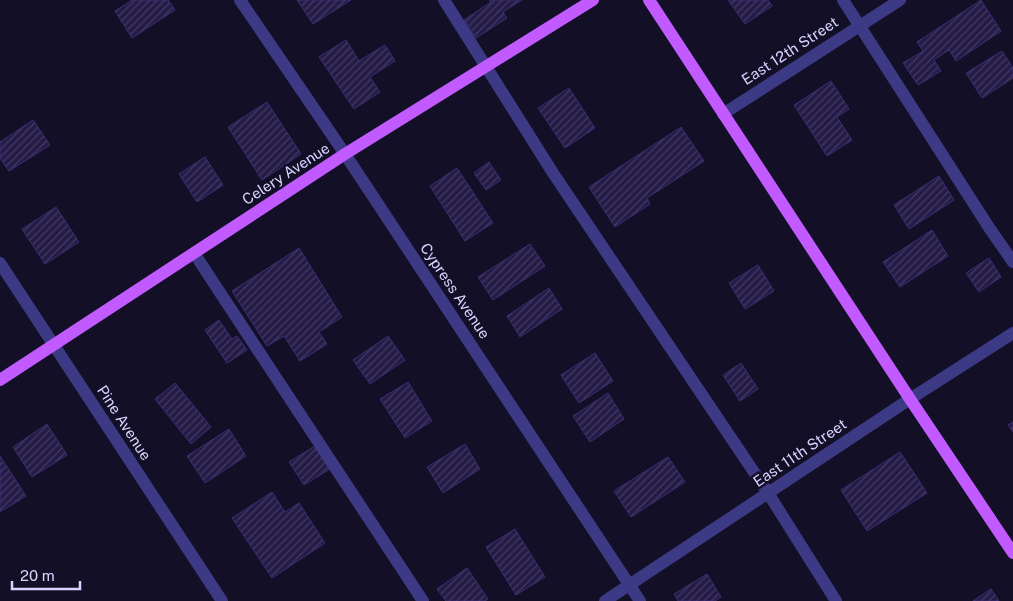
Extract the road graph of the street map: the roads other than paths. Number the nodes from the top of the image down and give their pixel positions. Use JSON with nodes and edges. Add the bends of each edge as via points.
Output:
{"nodes":[{"id":1,"x":240,"y":0,"type":"edge"},
{"id":2,"x":444,"y":0,"type":"edge"},
{"id":3,"x":593,"y":0,"type":"edge"},
{"id":4,"x":649,"y":0,"type":"edge"},
{"id":5,"x":843,"y":0,"type":"edge"},
{"id":6,"x":900,"y":0,"type":"edge"},
{"id":7,"x":860,"y":25,"type":"junction"},
{"id":8,"x":485,"y":67,"type":"junction"},
{"id":9,"x":723,"y":114,"type":"junction"},
{"id":10,"x":345,"y":154,"type":"junction"},
{"id":11,"x":194,"y":253,"type":"junction"},
{"id":12,"x":1013,"y":262,"type":"edge"},
{"id":13,"x":0,"y":263,"type":"edge"},
{"id":14,"x":1013,"y":333,"type":"edge"},
{"id":15,"x":53,"y":345,"type":"junction"},
{"id":16,"x":0,"y":380,"type":"edge"},
{"id":17,"x":910,"y":399,"type":"junction"},
{"id":18,"x":768,"y":493,"type":"junction"},
{"id":19,"x":1013,"y":553,"type":"edge"},
{"id":20,"x":630,"y":585,"type":"junction"},
{"id":21,"x":222,"y":601,"type":"edge"},
{"id":22,"x":424,"y":601,"type":"edge"},
{"id":23,"x":605,"y":601,"type":"edge"},
{"id":24,"x":640,"y":601,"type":"edge"},
{"id":25,"x":836,"y":601,"type":"edge"}],
"edges":[{"from":1,"to":10,"type":"street","name":"Cypress Avenue"},
{"from":2,"to":8,"type":"street"},
{"from":3,"to":8,"type":"main road","name":"Celery Avenue"},
{"from":4,"to":9,"type":"main road"},
{"from":5,"to":7,"type":"street"},
{"from":6,"to":7,"type":"street","name":"East 12th Street"},
{"from":7,"to":9,"type":"street","name":"East 12th Street"},
{"from":7,"to":12,"type":"street"},
{"from":8,"to":10,"type":"main road","name":"Celery Avenue"},
{"from":8,"to":18,"type":"street"},
{"from":9,"to":17,"type":"main road"},
{"from":10,"to":11,"type":"main road","name":"Celery Avenue"},
{"from":10,"to":20,"type":"street","name":"Cypress Avenue"},
{"from":11,"to":15,"type":"main road","name":"Celery Avenue"},
{"from":11,"to":22,"type":"street"},
{"from":13,"to":15,"type":"street","name":"Pine Avenue"},
{"from":14,"to":17,"type":"street","name":"East 11th Street"},
{"from":15,"to":16,"type":"main road","name":"Celery Avenue"},
{"from":15,"to":21,"type":"street","name":"Pine Avenue"},
{"from":17,"to":18,"type":"street","name":"East 11th Street"},
{"from":17,"to":19,"type":"main road"},
{"from":18,"to":20,"type":"street","name":"East 11th Street"},
{"from":18,"to":25,"type":"street"},
{"from":20,"to":23,"type":"street","name":"East 11th Street"},
{"from":20,"to":24,"type":"street","name":"Cypress Avenue"}]}
